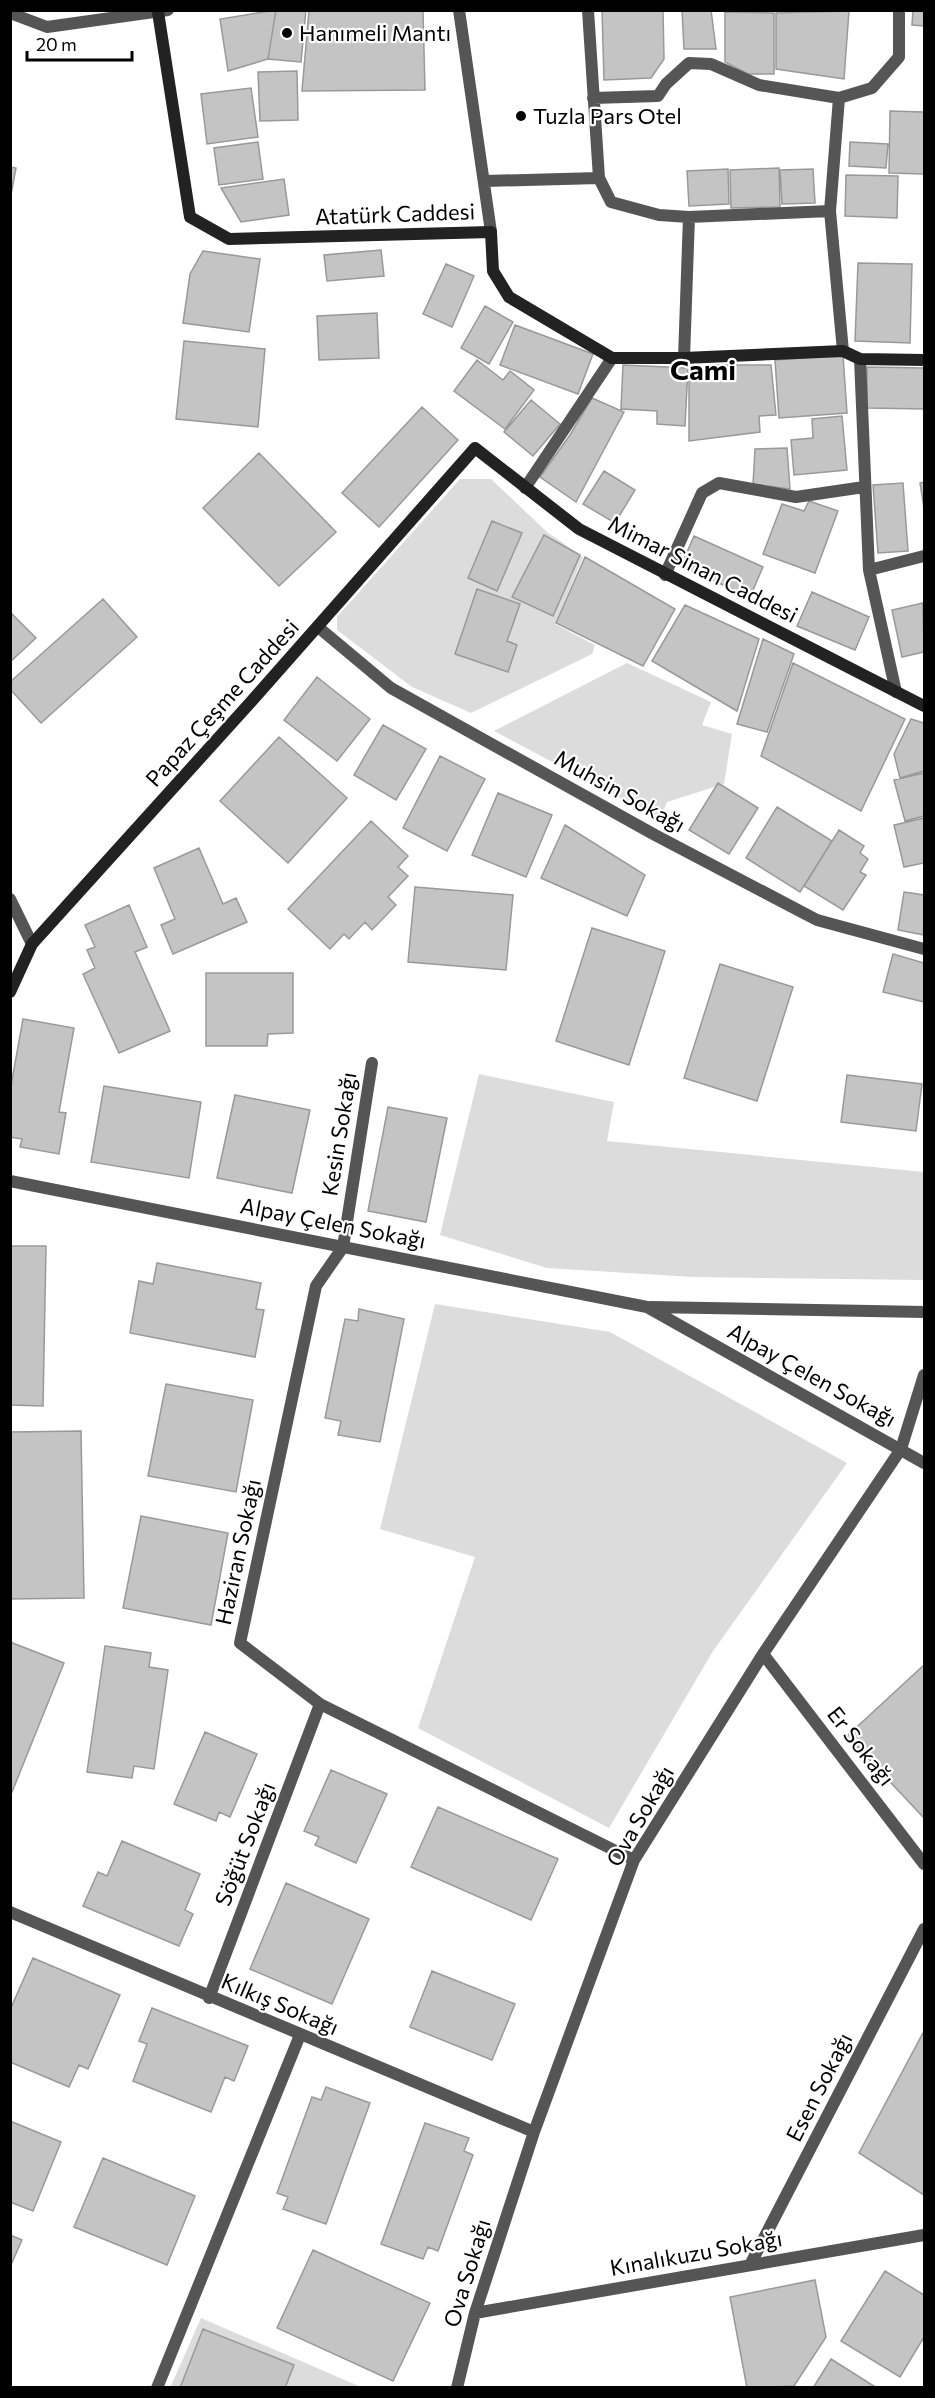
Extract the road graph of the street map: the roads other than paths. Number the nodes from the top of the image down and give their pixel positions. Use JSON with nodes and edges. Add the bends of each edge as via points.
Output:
{"nodes":[{"id":1,"x":459,"y":10,"type":"edge"},
{"id":2,"x":588,"y":10,"type":"edge"},
{"id":3,"x":899,"y":10,"type":"edge"},
{"id":4,"x":163,"y":11,"type":"edge"},
{"id":5,"x":10,"y":12,"type":"edge"},
{"id":6,"x":594,"y":98,"type":"junction"},
{"id":7,"x":838,"y":98,"type":"junction"},
{"id":8,"x":599,"y":178,"type":"junction"},
{"id":9,"x":485,"y":181,"type":"junction"},
{"id":10,"x":830,"y":211,"type":"junction"},
{"id":11,"x":689,"y":217,"type":"junction"},
{"id":12,"x":491,"y":232,"type":"junction"},
{"id":13,"x":843,"y":351,"type":"junction"},
{"id":14,"x":612,"y":358,"type":"junction"},
{"id":15,"x":684,"y":358,"type":"junction"},
{"id":16,"x":860,"y":359,"type":"junction"},
{"id":17,"x":924,"y":360,"type":"edge"},
{"id":18,"x":475,"y":448,"type":"joint"},
{"id":19,"x":525,"y":488,"type":"junction"},
{"id":20,"x":864,"y":488,"type":"junction"},
{"id":21,"x":924,"y":556,"type":"edge"},
{"id":22,"x":869,"y":570,"type":"junction"},
{"id":23,"x":665,"y":575,"type":"junction"},
{"id":24,"x":318,"y":627,"type":"junction"},
{"id":25,"x":896,"y":692,"type":"junction"},
{"id":26,"x":924,"y":706,"type":"edge"},
{"id":27,"x":10,"y":899,"type":"edge"},
{"id":28,"x":32,"y":944,"type":"junction"},
{"id":29,"x":924,"y":950,"type":"edge"},
{"id":30,"x":10,"y":992,"type":"edge"},
{"id":31,"x":372,"y":1064,"type":"dead end"},
{"id":32,"x":10,"y":1181,"type":"edge"},
{"id":33,"x":343,"y":1247,"type":"junction"},
{"id":34,"x":647,"y":1307,"type":"junction"},
{"id":35,"x":924,"y":1312,"type":"edge"},
{"id":36,"x":924,"y":1376,"type":"edge"},
{"id":37,"x":901,"y":1449,"type":"junction"},
{"id":38,"x":924,"y":1463,"type":"edge"},
{"id":39,"x":763,"y":1654,"type":"junction"},
{"id":40,"x":320,"y":1704,"type":"junction"},
{"id":41,"x":634,"y":1860,"type":"junction"},
{"id":42,"x":924,"y":1864,"type":"edge"},
{"id":43,"x":10,"y":1912,"type":"edge"},
{"id":44,"x":924,"y":1929,"type":"edge"},
{"id":45,"x":209,"y":1998,"type":"junction"},
{"id":46,"x":300,"y":2035,"type":"junction"},
{"id":47,"x":534,"y":2132,"type":"junction"},
{"id":48,"x":924,"y":2235,"type":"edge"},
{"id":49,"x":750,"y":2265,"type":"junction"},
{"id":50,"x":475,"y":2313,"type":"junction"},
{"id":51,"x":157,"y":2388,"type":"edge"},
{"id":52,"x":457,"y":2388,"type":"edge"}],
"edges":[{"from":1,"to":9,"type":"street"},
{"from":2,"to":6,"type":"street"},
{"from":3,"to":7,"type":"street","via":[[899,57],[872,88]]},
{"from":4,"to":5,"type":"street","via":[[47,27]]},
{"from":4,"to":12,"type":"street","name":"Atatürk Caddesi","via":[[190,217],[229,240]]},
{"from":6,"to":7,"type":"street","via":[[658,96],[689,63],[711,64],[759,85]]},
{"from":6,"to":8,"type":"street"},
{"from":7,"to":10,"type":"street"},
{"from":8,"to":9,"type":"street"},
{"from":8,"to":11,"type":"street","via":[[611,202],[658,215]]},
{"from":9,"to":12,"type":"street"},
{"from":10,"to":11,"type":"street"},
{"from":10,"to":13,"type":"street"},
{"from":11,"to":15,"type":"street"},
{"from":12,"to":14,"type":"street","name":"Atatürk Caddesi","via":[[493,271],[509,297]]},
{"from":13,"to":15,"type":"street"},
{"from":13,"to":16,"type":"street"},
{"from":14,"to":15,"type":"street"},
{"from":14,"to":19,"type":"street"},
{"from":16,"to":17,"type":"street"},
{"from":16,"to":20,"type":"street"},
{"from":18,"to":19,"type":"street","name":"Mimar Sinan Caddesi"},
{"from":18,"to":24,"type":"street","name":"Papaz Çeşme Caddesi"},
{"from":19,"to":23,"type":"street","name":"Mimar Sinan Caddesi","via":[[579,529]]},
{"from":20,"to":22,"type":"street"},
{"from":20,"to":23,"type":"street","via":[[796,497],[719,483],[702,493]]},
{"from":21,"to":22,"type":"street"},
{"from":22,"to":25,"type":"street"},
{"from":23,"to":25,"type":"street","name":"Mimar Sinan Caddesi"},
{"from":24,"to":28,"type":"street","name":"Papaz Çeşme Caddesi"},
{"from":24,"to":29,"type":"street","name":"Muhsin Sokağı","via":[[391,688],[655,835],[817,920]]},
{"from":25,"to":26,"type":"street","name":"Mimar Sinan Caddesi"},
{"from":27,"to":28,"type":"street"},
{"from":28,"to":30,"type":"street","name":"Papaz Çeşme Caddesi"},
{"from":31,"to":33,"type":"street","name":"Kesin Sokağı"},
{"from":32,"to":33,"type":"street","name":"Alpay Çelen Sokağı"},
{"from":33,"to":34,"type":"street","name":"Alpay Çelen Sokağı"},
{"from":33,"to":40,"type":"street","name":"Haziran Sokağı","via":[[316,1286],[240,1642]]},
{"from":34,"to":35,"type":"street","name":"Alpay Çelen Sokağı"},
{"from":34,"to":37,"type":"street","name":"Alpay Çelen Sokağı"},
{"from":36,"to":37,"type":"street","name":"Ova Sokağı"},
{"from":37,"to":38,"type":"street","name":"Alpay Çelen Sokağı"},
{"from":37,"to":39,"type":"street","name":"Ova Sokağı"},
{"from":39,"to":41,"type":"street","name":"Ova Sokağı"},
{"from":39,"to":42,"type":"street","name":"Er Sokağı"},
{"from":40,"to":41,"type":"street","name":"Haziran Sokağı"},
{"from":40,"to":45,"type":"street","name":"Söğüt Sokağı"},
{"from":41,"to":47,"type":"street","name":"Ova Sokağı"},
{"from":43,"to":45,"type":"street","name":"Kılkış Sokağı"},
{"from":44,"to":49,"type":"street","name":"Esen Sokağı"},
{"from":45,"to":46,"type":"street","name":"Kılkış Sokağı"},
{"from":46,"to":47,"type":"street","name":"Kılkış Sokağı"},
{"from":46,"to":51,"type":"street"},
{"from":47,"to":50,"type":"street","name":"Ova Sokağı"},
{"from":48,"to":49,"type":"street","name":"Kınalıkuzu Sokağı"},
{"from":49,"to":50,"type":"street","name":"Kınalıkuzu Sokağı"},
{"from":50,"to":52,"type":"street","name":"Ova Sokağı"}]}
